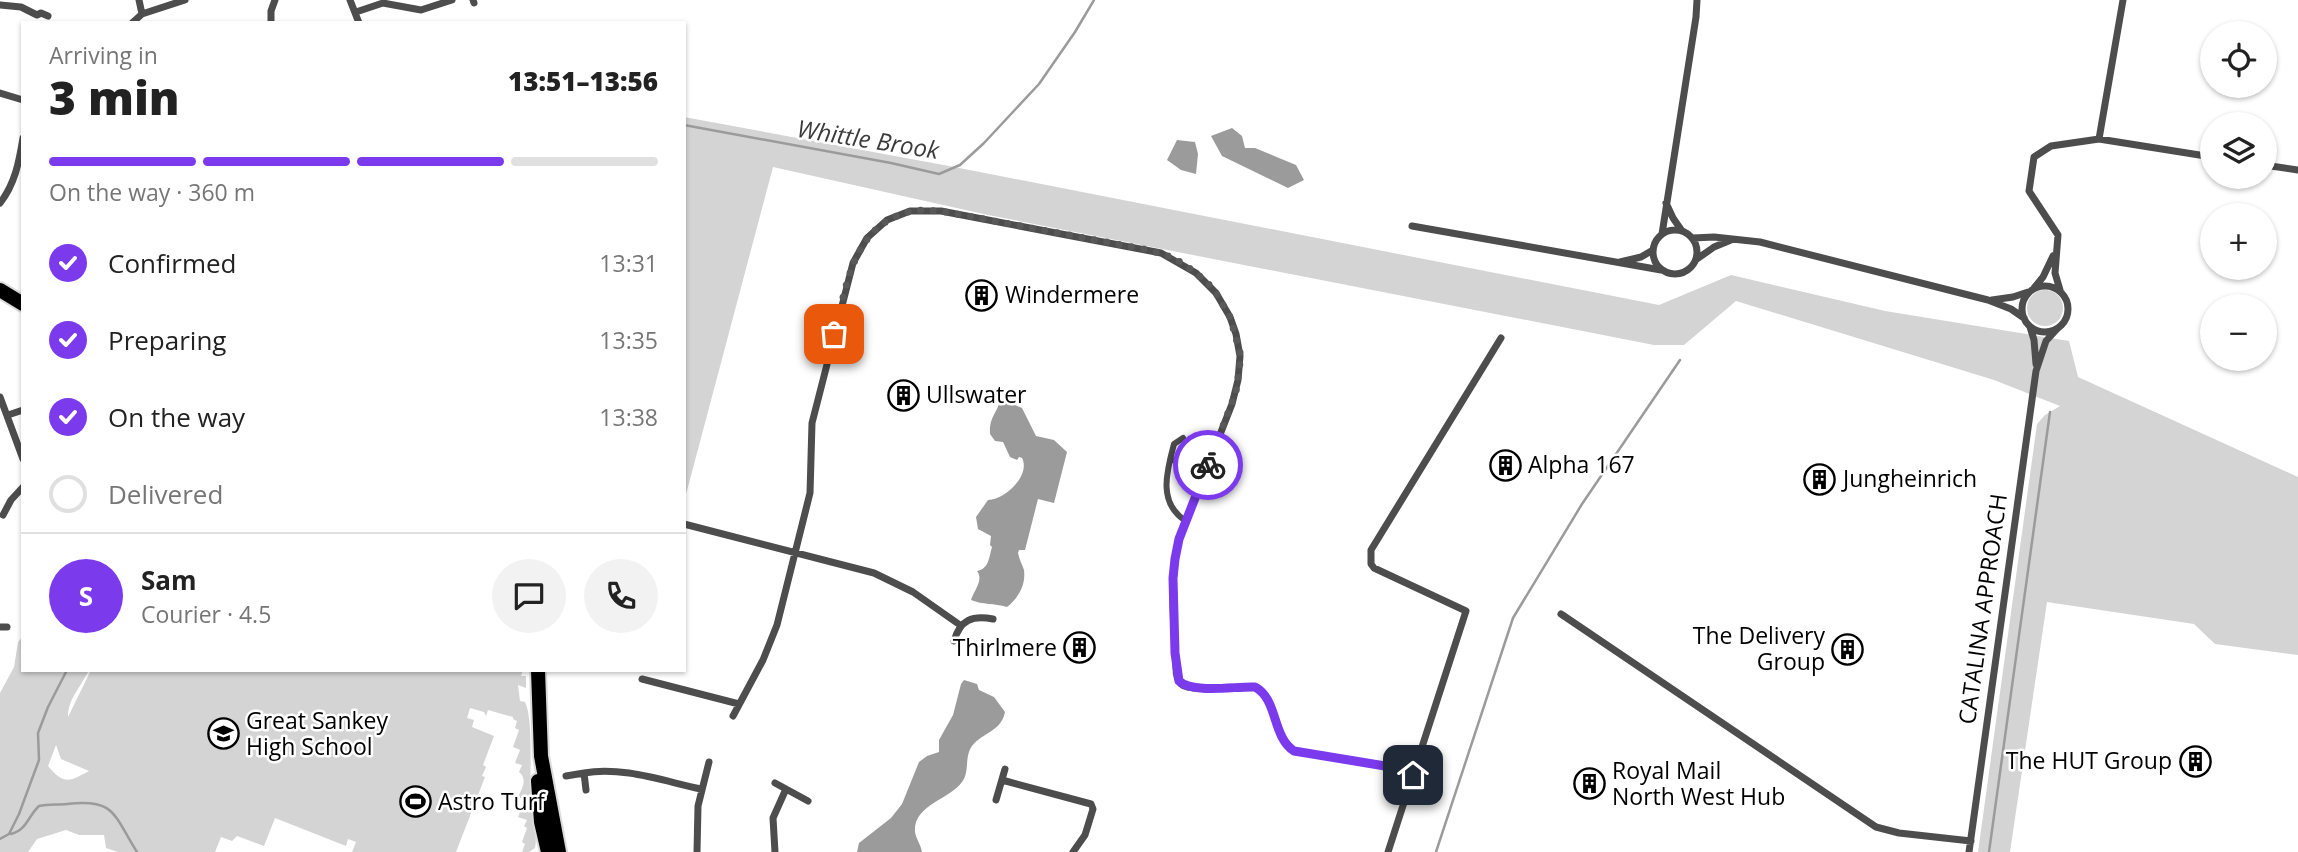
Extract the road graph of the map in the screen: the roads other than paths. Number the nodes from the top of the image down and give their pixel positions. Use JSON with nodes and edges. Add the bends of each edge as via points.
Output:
{"nodes":[{"id":1,"x":139,"y":0,"type":"edge"},
{"id":2,"x":185,"y":0,"type":"edge"},
{"id":3,"x":275,"y":0,"type":"edge"},
{"id":4,"x":349,"y":0,"type":"edge"},
{"id":5,"x":452,"y":0,"type":"edge"},
{"id":6,"x":1697,"y":0,"type":"edge"},
{"id":7,"x":2123,"y":0,"type":"edge"},
{"id":8,"x":0,"y":5,"type":"edge"},
{"id":9,"x":356,"y":12,"type":"junction"},
{"id":10,"x":142,"y":14,"type":"junction"},
{"id":11,"x":48,"y":16,"type":"dead end"},
{"id":12,"x":35,"y":19,"type":"edge"},
{"id":13,"x":134,"y":21,"type":"edge"},
{"id":14,"x":271,"y":21,"type":"edge"},
{"id":15,"x":358,"y":21,"type":"edge"},
{"id":16,"x":0,"y":93,"type":"edge"},
{"id":17,"x":21,"y":99,"type":"edge"},
{"id":18,"x":2099,"y":139,"type":"junction"},
{"id":19,"x":2200,"y":155,"type":"edge"},
{"id":20,"x":21,"y":165,"type":"edge"},
{"id":21,"x":2277,"y":167,"type":"edge"},
{"id":22,"x":2298,"y":170,"type":"edge"},
{"id":23,"x":1666,"y":202,"type":"junction"},
{"id":24,"x":0,"y":203,"type":"edge"},
{"id":25,"x":1412,"y":226,"type":"dead end"},
{"id":26,"x":1682,"y":231,"type":"junction"},
{"id":27,"x":1662,"y":234,"type":"junction"},
{"id":28,"x":1693,"y":238,"type":"junction"},
{"id":29,"x":1732,"y":240,"type":"junction"},
{"id":30,"x":2056,"y":249,"type":"junction"},
{"id":31,"x":1653,"y":250,"type":"junction"},
{"id":32,"x":1697,"y":259,"type":"junction"},
{"id":33,"x":1616,"y":263,"type":"junction"},
{"id":34,"x":1661,"y":270,"type":"junction"},
{"id":35,"x":0,"y":290,"type":"edge"},
{"id":36,"x":2032,"y":290,"type":"junction"},
{"id":37,"x":2060,"y":290,"type":"junction"},
{"id":38,"x":1988,"y":300,"type":"junction"},
{"id":39,"x":21,"y":303,"type":"edge"},
{"id":40,"x":2026,"y":321,"type":"junction"},
{"id":41,"x":2057,"y":329,"type":"junction"},
{"id":42,"x":1500,"y":338,"type":"dead end"},
{"id":43,"x":2036,"y":371,"type":"junction"},
{"id":44,"x":0,"y":397,"type":"edge"},
{"id":45,"x":21,"y":411,"type":"edge"},
{"id":46,"x":8,"y":415,"type":"junction"},
{"id":47,"x":1182,"y":438,"type":"dead end"},
{"id":48,"x":21,"y":453,"type":"edge"},
{"id":49,"x":1170,"y":460,"type":"junction"},
{"id":50,"x":1198,"y":463,"type":"dead end"},
{"id":51,"x":21,"y":489,"type":"edge"},
{"id":52,"x":2,"y":515,"type":"edge"},
{"id":53,"x":1186,"y":521,"type":"junction"},
{"id":54,"x":11,"y":522,"type":"dead end"},
{"id":55,"x":686,"y":525,"type":"edge"},
{"id":56,"x":795,"y":552,"type":"junction"},
{"id":57,"x":1561,"y":614,"type":"dead end"},
{"id":58,"x":993,"y":619,"type":"dead end"},
{"id":59,"x":960,"y":625,"type":"junction"},
{"id":60,"x":954,"y":641,"type":"dead end"},
{"id":61,"x":538,"y":672,"type":"edge"},
{"id":62,"x":642,"y":679,"type":"dead end"},
{"id":63,"x":739,"y":704,"type":"junction"},
{"id":64,"x":733,"y":716,"type":"dead end"},
{"id":65,"x":709,"y":762,"type":"dead end"},
{"id":66,"x":1005,"y":769,"type":"dead end"},
{"id":67,"x":584,"y":772,"type":"junction"},
{"id":68,"x":1413,"y":775,"type":"junction"},
{"id":69,"x":566,"y":776,"type":"dead end"},
{"id":70,"x":1002,"y":780,"type":"junction"},
{"id":71,"x":775,"y":783,"type":"dead end"},
{"id":72,"x":701,"y":789,"type":"junction"},
{"id":73,"x":786,"y":789,"type":"junction"},
{"id":74,"x":586,"y":790,"type":"dead end"},
{"id":75,"x":996,"y":800,"type":"dead end"},
{"id":76,"x":808,"y":801,"type":"dead end"},
{"id":77,"x":1970,"y":841,"type":"junction"},
{"id":78,"x":554,"y":851,"type":"edge"},
{"id":79,"x":697,"y":852,"type":"edge"},
{"id":80,"x":775,"y":852,"type":"edge"},
{"id":81,"x":1073,"y":852,"type":"edge"},
{"id":82,"x":1388,"y":852,"type":"edge"},
{"id":83,"x":1969,"y":852,"type":"edge"}],
"edges":[{"from":1,"to":10,"type":"street"},
{"from":2,"to":10,"type":"street"},
{"from":3,"to":14,"type":"street"},
{"from":4,"to":9,"type":"street"},
{"from":5,"to":9,"type":"street","via":[[421,9],[383,3]]},
{"from":6,"to":23,"type":"street"},
{"from":7,"to":18,"type":"street"},
{"from":8,"to":12,"type":"street","via":[[21,7]]},
{"from":9,"to":15,"type":"street"},
{"from":10,"to":13,"type":"street"},
{"from":11,"to":12,"type":"street","via":[[41,13]]},
{"from":16,"to":17,"type":"street"},
{"from":18,"to":19,"type":"street"},
{"from":18,"to":30,"type":"street","via":[[2050,146],[2034,158],[2029,191],[2058,235]]},
{"from":20,"to":24,"type":"street"},
{"from":21,"to":22,"type":"street"},
{"from":23,"to":26,"type":"street"},
{"from":23,"to":27,"type":"street"},
{"from":25,"to":33,"type":"street"},
{"from":26,"to":27,"type":"street"},
{"from":26,"to":28,"type":"street"},
{"from":27,"to":31,"type":"street"},
{"from":28,"to":29,"type":"street"},
{"from":28,"to":32,"type":"street"},
{"from":29,"to":32,"type":"street"},
{"from":29,"to":38,"type":"street","via":[[1760,242]]},
{"from":30,"to":36,"type":"street"},
{"from":30,"to":37,"type":"street","via":[[2055,278]]},
{"from":31,"to":33,"type":"street"},
{"from":31,"to":34,"type":"street"},
{"from":32,"to":34,"type":"street","via":[[1682,274]]},
{"from":33,"to":34,"type":"street"},
{"from":35,"to":39,"type":"main road"},
{"from":36,"to":37,"type":"street","via":[[2047,285]]},
{"from":36,"to":38,"type":"street"},
{"from":36,"to":40,"type":"street","via":[[2022,303]]},
{"from":37,"to":41,"type":"street","via":[[2068,312]]},
{"from":38,"to":40,"type":"street"},
{"from":40,"to":41,"type":"street","via":[[2042,332]]},
{"from":40,"to":43,"type":"street","name":"CATALINA APPROACH","via":[[2034,340]]},
{"from":41,"to":43,"type":"street","name":"CATALINA APPROACH","via":[[2046,341]]},
{"from":42,"to":68,"type":"street","via":[[1371,550],[1374,568],[1466,611]]},
{"from":43,"to":77,"type":"street","name":"CATALINA APPROACH"},
{"from":44,"to":46,"type":"street"},
{"from":45,"to":46,"type":"street"},
{"from":46,"to":48,"type":"street"},
{"from":47,"to":49,"type":"street","via":[[1174,444]]},
{"from":49,"to":50,"type":"street"},
{"from":49,"to":53,"type":"street","via":[[1167,491]]},
{"from":51,"to":52,"type":"street"},
{"from":52,"to":54,"type":"street"},
{"from":53,"to":56,"type":"street","via":[[1236,392],[1241,356],[1230,317],[1206,281],[1184,264],[1149,250],[951,213],[910,211],[873,231],[853,263],[812,423],[810,493]]},
{"from":53,"to":68,"type":"street","via":[[1174,569],[1177,676],[1181,684],[1260,689],[1284,742],[1294,751]]},
{"from":55,"to":56,"type":"street"},
{"from":56,"to":59,"type":"street","via":[[881,577]]},
{"from":56,"to":63,"type":"street","via":[[771,642]]},
{"from":57,"to":77,"type":"street","via":[[1876,827]]},
{"from":58,"to":59,"type":"street","via":[[975,618]]},
{"from":59,"to":60,"type":"street"},
{"from":61,"to":78,"type":"main road","via":[[541,756]]},
{"from":62,"to":63,"type":"street"},
{"from":63,"to":64,"type":"street"},
{"from":65,"to":72,"type":"street"},
{"from":66,"to":70,"type":"street"},
{"from":67,"to":69,"type":"street"},
{"from":67,"to":72,"type":"street","via":[[616,771]]},
{"from":67,"to":74,"type":"street"},
{"from":68,"to":82,"type":"street"},
{"from":70,"to":75,"type":"street"},
{"from":70,"to":81,"type":"street","via":[[1091,804],[1090,824]]},
{"from":71,"to":73,"type":"street"},
{"from":72,"to":79,"type":"street"},
{"from":73,"to":76,"type":"street"},
{"from":73,"to":80,"type":"street","via":[[773,818]]},
{"from":77,"to":83,"type":"street","name":"CATALINA APPROACH"}]}
